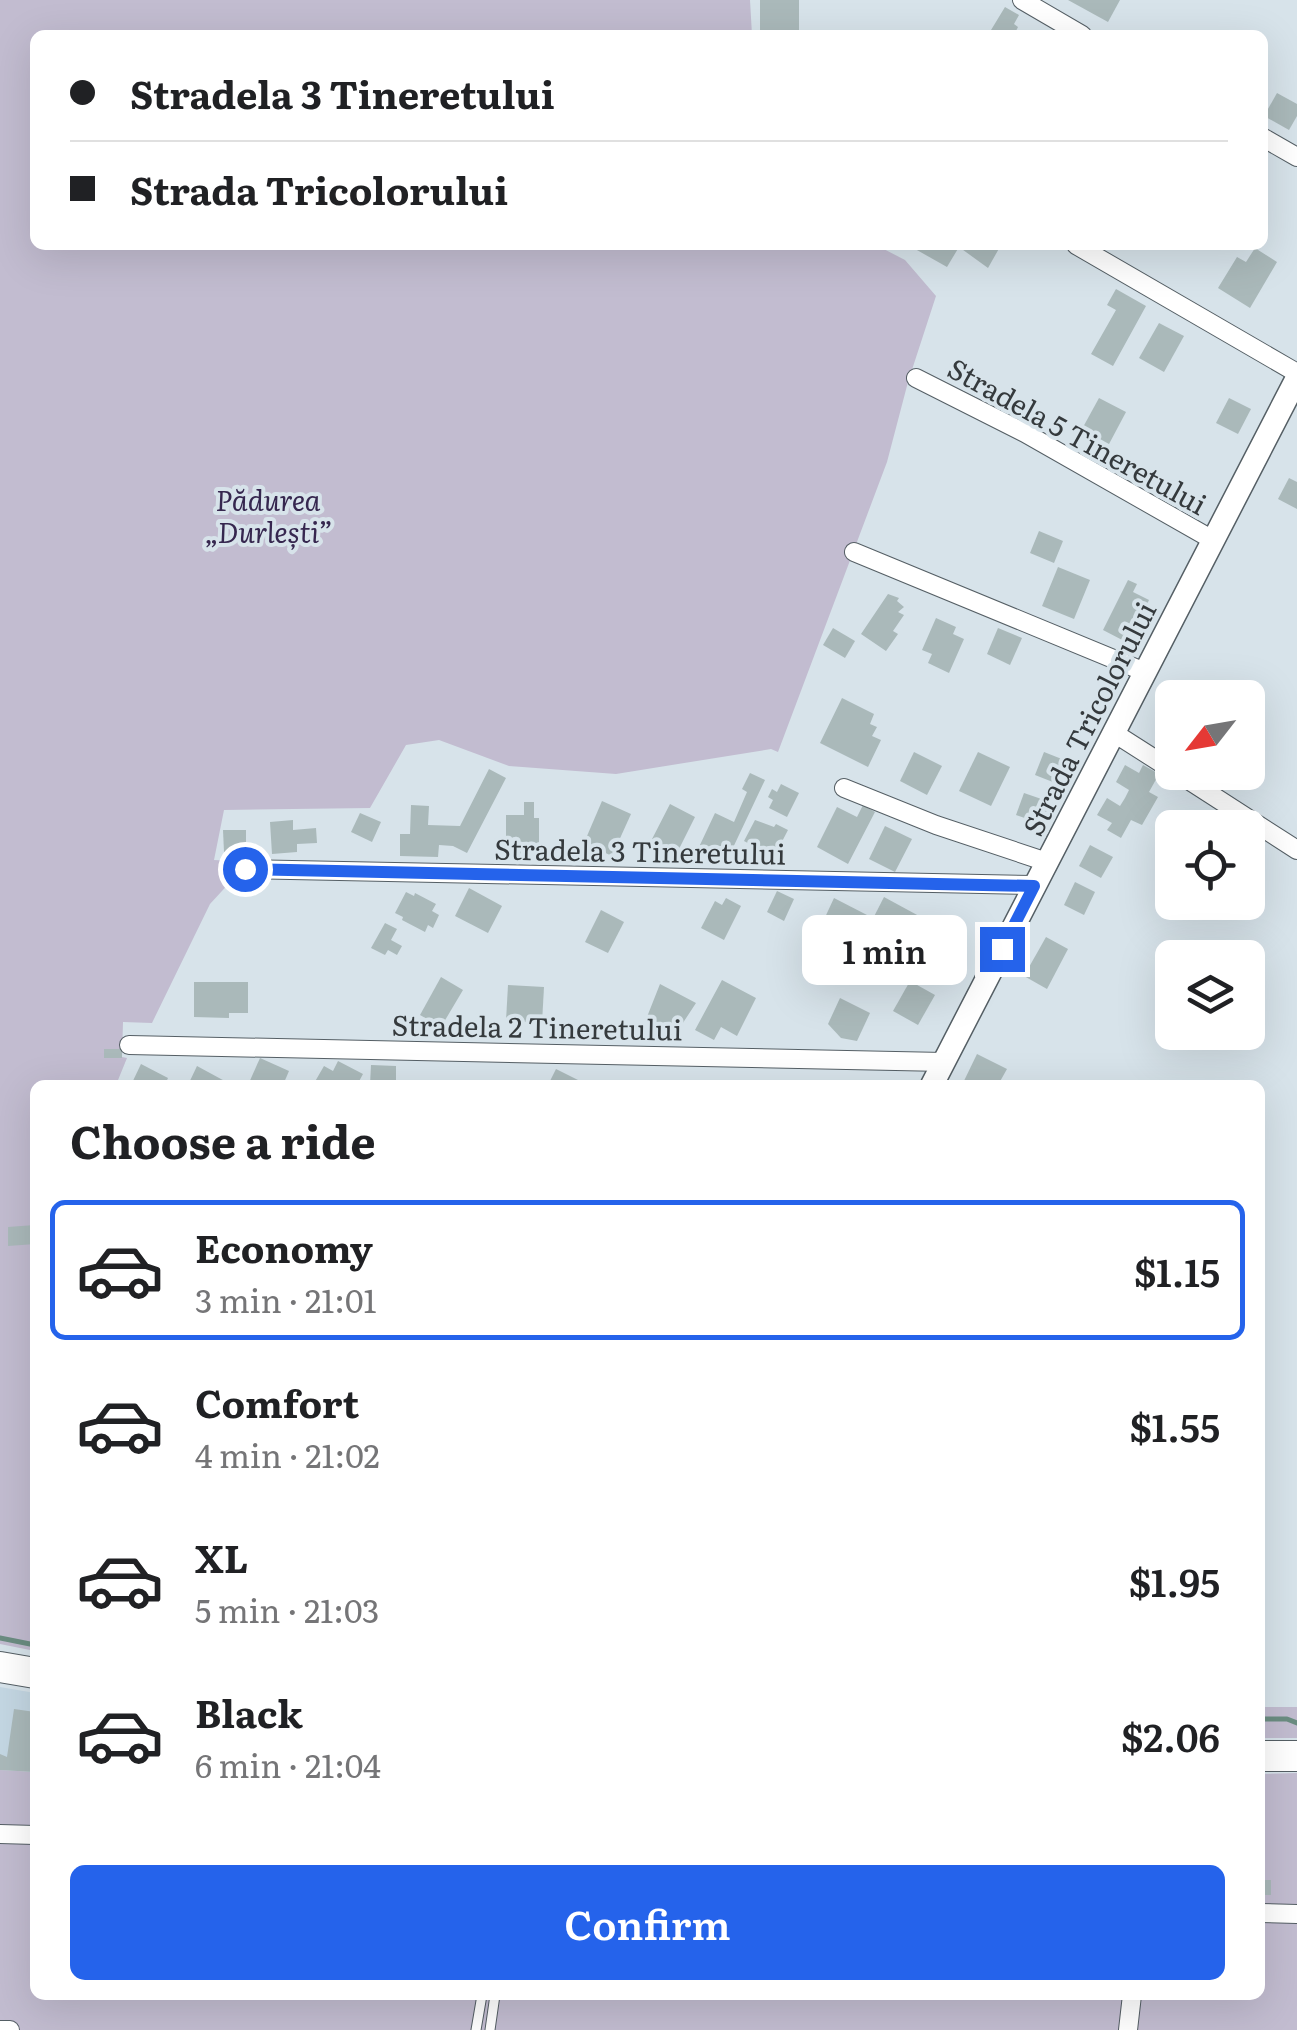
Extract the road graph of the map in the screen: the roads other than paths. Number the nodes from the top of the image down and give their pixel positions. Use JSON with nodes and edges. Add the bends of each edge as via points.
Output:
{"nodes":[{"id":1,"x":1022,"y":0,"type":"edge"},
{"id":2,"x":1073,"y":30,"type":"edge"},
{"id":3,"x":1268,"y":140,"type":"edge"},
{"id":4,"x":1297,"y":157,"type":"edge"},
{"id":5,"x":1084,"y":250,"type":"edge"},
{"id":6,"x":1297,"y":376,"type":"edge"},
{"id":7,"x":916,"y":378,"type":"dead end"},
{"id":8,"x":1213,"y":540,"type":"junction"},
{"id":9,"x":854,"y":552,"type":"dead end"},
{"id":10,"x":1145,"y":672,"type":"junction"},
{"id":11,"x":1114,"y":732,"type":"junction"},
{"id":12,"x":1155,"y":759,"type":"edge"},
{"id":13,"x":844,"y":788,"type":"dead end"},
{"id":14,"x":1204,"y":790,"type":"edge"},
{"id":15,"x":1297,"y":826,"type":"edge"},
{"id":16,"x":1292,"y":847,"type":"edge"},
{"id":17,"x":1047,"y":862,"type":"junction"},
{"id":18,"x":245,"y":869,"type":"dead end"},
{"id":19,"x":1034,"y":886,"type":"junction"},
{"id":20,"x":129,"y":1044,"type":"dead end"},
{"id":21,"x":944,"y":1062,"type":"junction"},
{"id":22,"x":935,"y":1080,"type":"edge"},
{"id":23,"x":0,"y":1667,"type":"edge"},
{"id":24,"x":30,"y":1672,"type":"edge"},
{"id":25,"x":1265,"y":1756,"type":"edge"},
{"id":26,"x":1297,"y":1756,"type":"edge"},
{"id":27,"x":0,"y":1834,"type":"edge"},
{"id":28,"x":30,"y":1835,"type":"edge"},
{"id":29,"x":1265,"y":1913,"type":"edge"},
{"id":30,"x":1297,"y":1914,"type":"edge"},
{"id":31,"x":481,"y":2000,"type":"edge"},
{"id":32,"x":494,"y":2000,"type":"edge"},
{"id":33,"x":1131,"y":2000,"type":"edge"},
{"id":34,"x":0,"y":2030,"type":"edge"},
{"id":35,"x":10,"y":2030,"type":"edge"},
{"id":36,"x":476,"y":2030,"type":"edge"},
{"id":37,"x":490,"y":2030,"type":"edge"},
{"id":38,"x":1128,"y":2030,"type":"edge"}],
"edges":[{"from":1,"to":2,"type":"street"},
{"from":3,"to":4,"type":"street"},
{"from":5,"to":6,"type":"street"},
{"from":6,"to":8,"type":"street","name":"Strada Tricolorului"},
{"from":7,"to":8,"type":"street","name":"Stradela 5 Tineretului"},
{"from":8,"to":10,"type":"street","name":"Strada Tricolorului"},
{"from":9,"to":10,"type":"street"},
{"from":10,"to":11,"type":"street","name":"Strada Tricolorului"},
{"from":11,"to":12,"type":"street"},
{"from":11,"to":17,"type":"street","name":"Strada Tricolorului"},
{"from":13,"to":17,"type":"street"},
{"from":14,"to":16,"type":"street"},
{"from":15,"to":16,"type":"street"},
{"from":17,"to":19,"type":"street","name":"Strada Tricolorului"},
{"from":18,"to":19,"type":"street","name":"Stradela 3 Tineretului"},
{"from":19,"to":21,"type":"street","name":"Strada Tricolorului"},
{"from":20,"to":21,"type":"street","name":"Stradela 2 Tineretului"},
{"from":21,"to":22,"type":"street","name":"Strada Tricolorului"},
{"from":23,"to":24,"type":"highway"},
{"from":25,"to":26,"type":"highway"},
{"from":27,"to":28,"type":"street"},
{"from":29,"to":30,"type":"street"},
{"from":31,"to":36,"type":"lane"},
{"from":32,"to":37,"type":"lane"},
{"from":33,"to":38,"type":"street"},
{"from":34,"to":35,"type":"street"}]}
